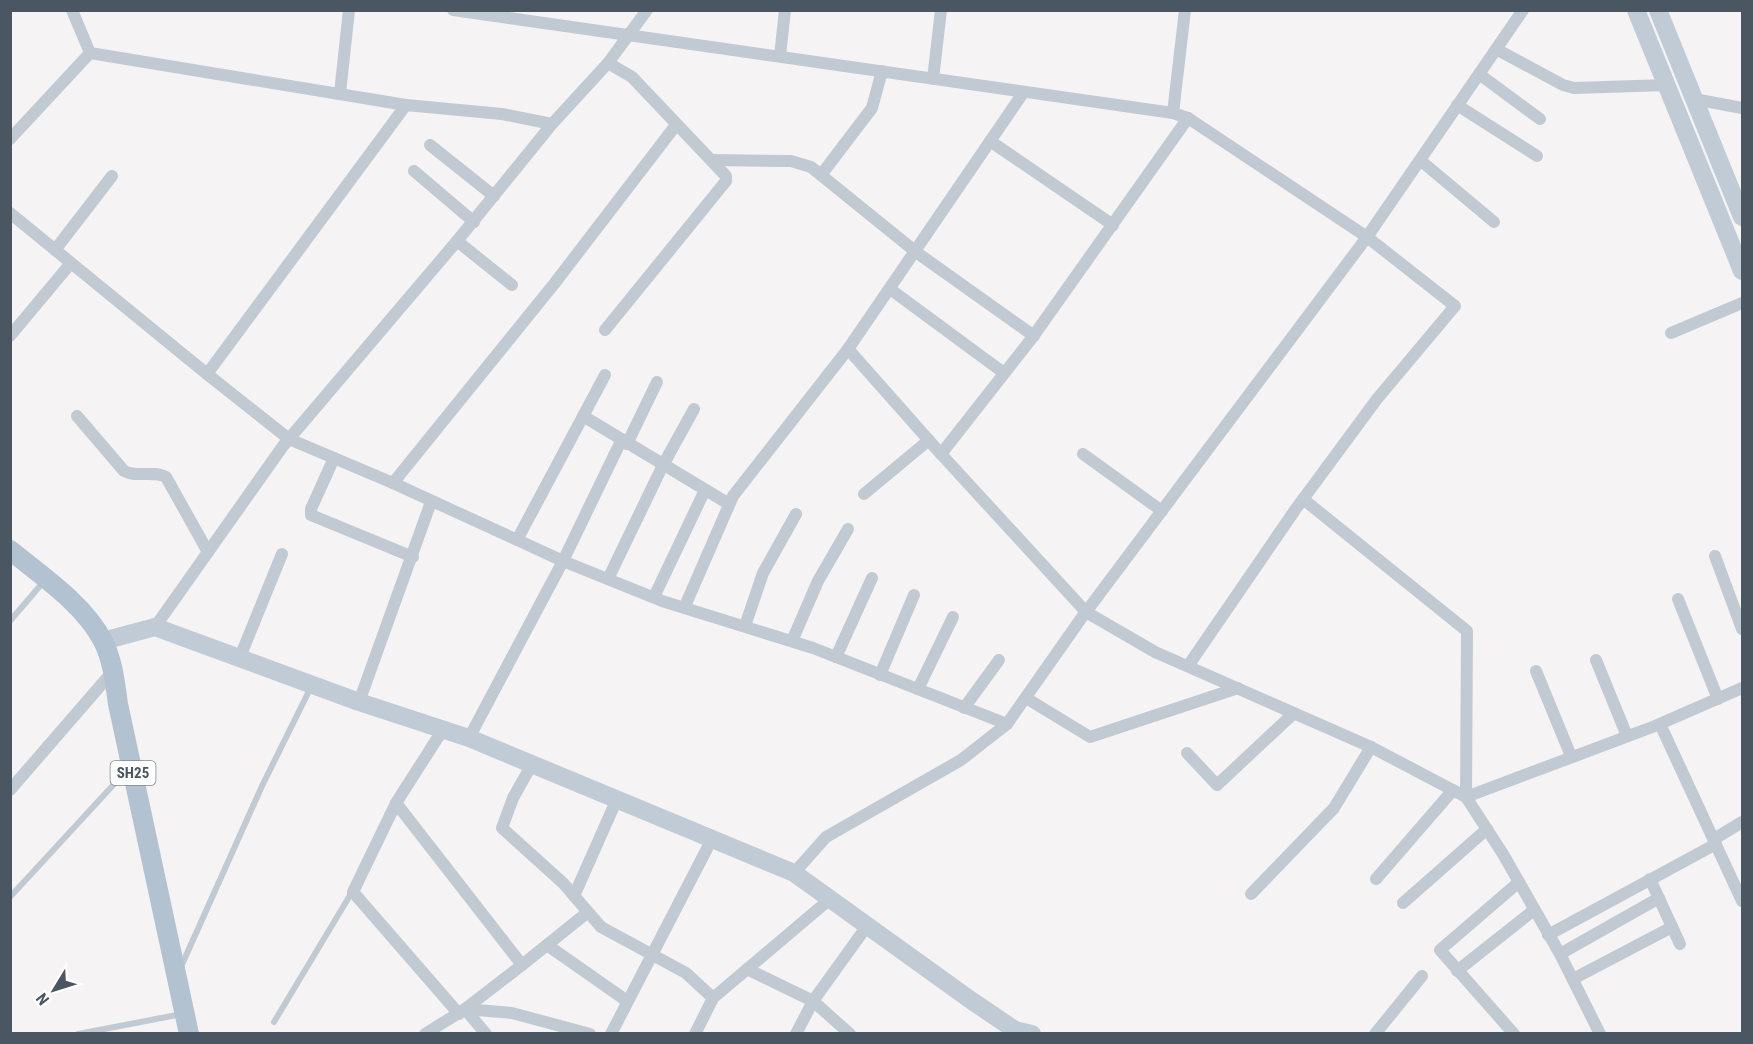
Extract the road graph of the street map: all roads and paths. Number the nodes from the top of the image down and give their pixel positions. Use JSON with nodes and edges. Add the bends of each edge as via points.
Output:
{"nodes":[{"id":1,"x":72,"y":10,"type":"edge"},
{"id":2,"x":349,"y":10,"type":"edge"},
{"id":3,"x":453,"y":10,"type":"edge"},
{"id":4,"x":648,"y":10,"type":"edge"},
{"id":5,"x":785,"y":10,"type":"edge"},
{"id":6,"x":941,"y":10,"type":"edge"},
{"id":7,"x":1523,"y":10,"type":"edge"},
{"id":8,"x":1636,"y":10,"type":"edge"},
{"id":9,"x":1658,"y":10,"type":"edge"},
{"id":10,"x":1182,"y":11,"type":"edge"},
{"id":11,"x":496,"y":13,"type":"edge"},
{"id":12,"x":630,"y":34,"type":"junction"},
{"id":13,"x":1496,"y":49,"type":"junction"},
{"id":14,"x":90,"y":53,"type":"junction"},
{"id":15,"x":780,"y":56,"type":"junction"},
{"id":16,"x":608,"y":63,"type":"junction"},
{"id":17,"x":882,"y":71,"type":"junction"},
{"id":18,"x":1479,"y":74,"type":"junction"},
{"id":19,"x":933,"y":79,"type":"junction"},
{"id":20,"x":1667,"y":85,"type":"junction"},
{"id":21,"x":340,"y":93,"type":"junction"},
{"id":22,"x":1023,"y":93,"type":"junction"},
{"id":23,"x":1694,"y":99,"type":"junction"},
{"id":24,"x":406,"y":105,"type":"junction"},
{"id":25,"x":1457,"y":105,"type":"junction"},
{"id":26,"x":1743,"y":108,"type":"edge"},
{"id":27,"x":1173,"y":112,"type":"junction"},
{"id":28,"x":1188,"y":118,"type":"junction"},
{"id":29,"x":1540,"y":119,"type":"dead end"},
{"id":30,"x":552,"y":124,"type":"junction"},
{"id":31,"x":676,"y":125,"type":"junction"},
{"id":32,"x":10,"y":139,"type":"edge"},
{"id":33,"x":990,"y":141,"type":"junction"},
{"id":34,"x":430,"y":145,"type":"dead end"},
{"id":35,"x":1537,"y":156,"type":"dead end"},
{"id":36,"x":712,"y":160,"type":"junction"},
{"id":37,"x":1420,"y":160,"type":"junction"},
{"id":38,"x":414,"y":171,"type":"dead end"},
{"id":39,"x":821,"y":175,"type":"junction"},
{"id":40,"x":112,"y":176,"type":"dead end"},
{"id":41,"x":494,"y":196,"type":"junction"},
{"id":42,"x":10,"y":213,"type":"edge"},
{"id":43,"x":1743,"y":217,"type":"edge"},
{"id":44,"x":474,"y":222,"type":"junction"},
{"id":45,"x":1494,"y":222,"type":"dead end"},
{"id":46,"x":1113,"y":225,"type":"junction"},
{"id":47,"x":1366,"y":237,"type":"junction"},
{"id":48,"x":457,"y":242,"type":"junction"},
{"id":49,"x":55,"y":250,"type":"junction"},
{"id":50,"x":916,"y":252,"type":"junction"},
{"id":51,"x":71,"y":262,"type":"junction"},
{"id":52,"x":1743,"y":270,"type":"edge"},
{"id":53,"x":512,"y":285,"type":"dead end"},
{"id":54,"x":890,"y":289,"type":"junction"},
{"id":55,"x":1743,"y":303,"type":"edge"},
{"id":56,"x":605,"y":330,"type":"dead end"},
{"id":57,"x":1671,"y":333,"type":"dead end"},
{"id":58,"x":10,"y":336,"type":"edge"},
{"id":59,"x":1034,"y":336,"type":"junction"},
{"id":60,"x":848,"y":349,"type":"junction"},
{"id":61,"x":207,"y":374,"type":"junction"},
{"id":62,"x":1004,"y":374,"type":"junction"},
{"id":63,"x":605,"y":375,"type":"dead end"},
{"id":64,"x":657,"y":382,"type":"dead end"},
{"id":65,"x":694,"y":409,"type":"dead end"},
{"id":66,"x":77,"y":416,"type":"dead end"},
{"id":67,"x":583,"y":416,"type":"junction"},
{"id":68,"x":289,"y":439,"type":"junction"},
{"id":69,"x":929,"y":440,"type":"junction"},
{"id":70,"x":624,"y":442,"type":"junction"},
{"id":71,"x":941,"y":454,"type":"junction"},
{"id":72,"x":1083,"y":454,"type":"dead end"},
{"id":73,"x":334,"y":458,"type":"junction"},
{"id":74,"x":663,"y":465,"type":"junction"},
{"id":75,"x":393,"y":483,"type":"junction"},
{"id":76,"x":705,"y":490,"type":"junction"},
{"id":77,"x":864,"y":494,"type":"dead end"},
{"id":78,"x":1303,"y":499,"type":"junction"},
{"id":79,"x":431,"y":502,"type":"junction"},
{"id":80,"x":729,"y":504,"type":"junction"},
{"id":81,"x":1162,"y":511,"type":"junction"},
{"id":82,"x":796,"y":513,"type":"dead end"},
{"id":83,"x":848,"y":529,"type":"dead end"},
{"id":84,"x":517,"y":540,"type":"junction"},
{"id":85,"x":10,"y":550,"type":"edge"},
{"id":86,"x":208,"y":552,"type":"junction"},
{"id":87,"x":282,"y":554,"type":"dead end"},
{"id":88,"x":1715,"y":556,"type":"dead end"},
{"id":89,"x":413,"y":557,"type":"junction"},
{"id":90,"x":563,"y":561,"type":"junction"},
{"id":91,"x":872,"y":578,"type":"dead end"},
{"id":92,"x":45,"y":579,"type":"junction"},
{"id":93,"x":608,"y":579,"type":"junction"},
{"id":94,"x":914,"y":595,"type":"dead end"},
{"id":95,"x":654,"y":597,"type":"junction"},
{"id":96,"x":1678,"y":599,"type":"dead end"},
{"id":97,"x":685,"y":606,"type":"junction"},
{"id":98,"x":1086,"y":612,"type":"junction"},
{"id":99,"x":953,"y":617,"type":"dead end"},
{"id":100,"x":10,"y":621,"type":"edge"},
{"id":101,"x":746,"y":626,"type":"junction"},
{"id":102,"x":155,"y":627,"type":"junction"},
{"id":103,"x":1743,"y":629,"type":"edge"},
{"id":104,"x":103,"y":641,"type":"junction"},
{"id":105,"x":792,"y":641,"type":"junction"},
{"id":106,"x":240,"y":657,"type":"junction"},
{"id":107,"x":836,"y":657,"type":"junction"},
{"id":108,"x":999,"y":660,"type":"dead end"},
{"id":109,"x":1596,"y":660,"type":"dead end"},
{"id":110,"x":1188,"y":666,"type":"junction"},
{"id":111,"x":114,"y":670,"type":"junction"},
{"id":112,"x":1536,"y":671,"type":"dead end"},
{"id":113,"x":880,"y":675,"type":"junction"},
{"id":114,"x":313,"y":684,"type":"junction"},
{"id":115,"x":1238,"y":687,"type":"junction"},
{"id":116,"x":1743,"y":688,"type":"edge"},
{"id":117,"x":918,"y":689,"type":"junction"},
{"id":118,"x":1026,"y":698,"type":"junction"},
{"id":119,"x":1718,"y":699,"type":"junction"},
{"id":120,"x":358,"y":702,"type":"junction"},
{"id":121,"x":964,"y":708,"type":"junction"},
{"id":122,"x":1294,"y":712,"type":"junction"},
{"id":123,"x":1006,"y":724,"type":"junction"},
{"id":124,"x":1660,"y":724,"type":"junction"},
{"id":125,"x":442,"y":731,"type":"junction"},
{"id":126,"x":1627,"y":736,"type":"junction"},
{"id":127,"x":470,"y":738,"type":"junction"},
{"id":128,"x":1371,"y":747,"type":"junction"},
{"id":129,"x":1187,"y":753,"type":"dead end"},
{"id":130,"x":1571,"y":756,"type":"junction"},
{"id":131,"x":532,"y":764,"type":"junction"},
{"id":132,"x":131,"y":765,"type":"junction"},
{"id":133,"x":10,"y":790,"type":"edge"},
{"id":134,"x":1453,"y":790,"type":"junction"},
{"id":135,"x":1466,"y":797,"type":"junction"},
{"id":136,"x":617,"y":799,"type":"junction"},
{"id":137,"x":396,"y":803,"type":"junction"},
{"id":138,"x":1743,"y":822,"type":"edge"},
{"id":139,"x":1487,"y":830,"type":"junction"},
{"id":140,"x":712,"y":839,"type":"junction"},
{"id":141,"x":1715,"y":841,"type":"junction"},
{"id":142,"x":794,"y":873,"type":"junction"},
{"id":143,"x":1376,"y":879,"type":"dead end"},
{"id":144,"x":1650,"y":879,"type":"junction"},
{"id":145,"x":1519,"y":882,"type":"junction"},
{"id":146,"x":353,"y":889,"type":"junction"},
{"id":147,"x":1251,"y":894,"type":"dead end"},
{"id":148,"x":574,"y":896,"type":"junction"},
{"id":149,"x":10,"y":897,"type":"edge"},
{"id":150,"x":1659,"y":898,"type":"junction"},
{"id":151,"x":830,"y":899,"type":"junction"},
{"id":152,"x":1743,"y":901,"type":"edge"},
{"id":153,"x":1403,"y":903,"type":"dead end"},
{"id":154,"x":1534,"y":910,"type":"junction"},
{"id":155,"x":588,"y":912,"type":"junction"},
{"id":156,"x":867,"y":926,"type":"junction"},
{"id":157,"x":1672,"y":927,"type":"junction"},
{"id":158,"x":1548,"y":934,"type":"junction"},
{"id":159,"x":1680,"y":944,"type":"dead end"},
{"id":160,"x":547,"y":945,"type":"junction"},
{"id":161,"x":1560,"y":954,"type":"junction"},
{"id":162,"x":652,"y":957,"type":"junction"},
{"id":163,"x":522,"y":965,"type":"junction"},
{"id":164,"x":747,"y":969,"type":"junction"},
{"id":165,"x":1457,"y":971,"type":"junction"},
{"id":166,"x":178,"y":975,"type":"junction"},
{"id":167,"x":1422,"y":976,"type":"dead end"},
{"id":168,"x":1573,"y":979,"type":"junction"},
{"id":169,"x":713,"y":998,"type":"junction"},
{"id":170,"x":627,"y":1001,"type":"junction"},
{"id":171,"x":813,"y":1001,"type":"junction"},
{"id":172,"x":462,"y":1012,"type":"junction"},
{"id":173,"x":185,"y":1013,"type":"junction"},
{"id":174,"x":274,"y":1023,"type":"dead end"},
{"id":175,"x":1020,"y":1032,"type":"edge"},
{"id":176,"x":78,"y":1034,"type":"edge"},
{"id":177,"x":189,"y":1034,"type":"edge"},
{"id":178,"x":425,"y":1034,"type":"edge"},
{"id":179,"x":486,"y":1034,"type":"edge"},
{"id":180,"x":590,"y":1034,"type":"edge"},
{"id":181,"x":611,"y":1034,"type":"edge"},
{"id":182,"x":694,"y":1034,"type":"edge"},
{"id":183,"x":795,"y":1034,"type":"edge"},
{"id":184,"x":850,"y":1034,"type":"edge"},
{"id":185,"x":1375,"y":1034,"type":"edge"},
{"id":186,"x":1514,"y":1034,"type":"edge"},
{"id":187,"x":1599,"y":1034,"type":"edge"}],
"edges":[{"from":1,"to":14,"type":"street"},
{"from":2,"to":21,"type":"street"},
{"from":3,"to":11,"type":"street"},
{"from":4,"to":12,"type":"street"},
{"from":5,"to":15,"type":"street"},
{"from":6,"to":19,"type":"street"},
{"from":7,"to":13,"type":"street"},
{"from":8,"to":20,"type":"street"},
{"from":9,"to":23,"type":"street"},
{"from":10,"to":27,"type":"street"},
{"from":11,"to":12,"type":"street"},
{"from":12,"to":15,"type":"street"},
{"from":12,"to":16,"type":"street"},
{"from":13,"to":18,"type":"street"},
{"from":13,"to":20,"type":"street","via":[[1574,88]]},
{"from":14,"to":21,"type":"street"},
{"from":14,"to":32,"type":"street"},
{"from":15,"to":17,"type":"street"},
{"from":16,"to":30,"type":"street"},
{"from":16,"to":31,"type":"street","via":[[632,77]]},
{"from":17,"to":19,"type":"street"},
{"from":17,"to":39,"type":"street","via":[[872,108]]},
{"from":18,"to":25,"type":"street"},
{"from":18,"to":29,"type":"street"},
{"from":19,"to":22,"type":"street"},
{"from":20,"to":52,"type":"street"},
{"from":21,"to":24,"type":"street"},
{"from":22,"to":27,"type":"street"},
{"from":22,"to":33,"type":"street"},
{"from":23,"to":26,"type":"street"},
{"from":23,"to":43,"type":"street"},
{"from":24,"to":30,"type":"street","via":[[502,114]]},
{"from":24,"to":61,"type":"street"},
{"from":25,"to":35,"type":"street"},
{"from":25,"to":37,"type":"street"},
{"from":27,"to":28,"type":"street"},
{"from":28,"to":46,"type":"street"},
{"from":28,"to":47,"type":"street"},
{"from":30,"to":41,"type":"street"},
{"from":31,"to":36,"type":"street"},
{"from":31,"to":75,"type":"street"},
{"from":33,"to":46,"type":"street"},
{"from":33,"to":50,"type":"street"},
{"from":34,"to":41,"type":"street"},
{"from":36,"to":39,"type":"street","via":[[802,162]]},
{"from":36,"to":56,"type":"street","via":[[723,170],[726,181]]},
{"from":37,"to":45,"type":"street"},
{"from":37,"to":47,"type":"street"},
{"from":38,"to":44,"type":"street"},
{"from":39,"to":50,"type":"street"},
{"from":40,"to":49,"type":"street"},
{"from":41,"to":44,"type":"street"},
{"from":42,"to":49,"type":"street"},
{"from":44,"to":48,"type":"street"},
{"from":46,"to":59,"type":"street"},
{"from":47,"to":78,"type":"street","via":[[1455,306],[1377,399]]},
{"from":47,"to":81,"type":"street"},
{"from":48,"to":53,"type":"street"},
{"from":48,"to":68,"type":"street"},
{"from":49,"to":51,"type":"street"},
{"from":50,"to":54,"type":"street"},
{"from":50,"to":59,"type":"street"},
{"from":51,"to":58,"type":"street"},
{"from":51,"to":61,"type":"street"},
{"from":54,"to":60,"type":"street"},
{"from":54,"to":62,"type":"street"},
{"from":55,"to":57,"type":"street"},
{"from":59,"to":62,"type":"street"},
{"from":60,"to":69,"type":"street"},
{"from":60,"to":80,"type":"street"},
{"from":61,"to":68,"type":"street"},
{"from":62,"to":71,"type":"street"},
{"from":63,"to":67,"type":"street"},
{"from":64,"to":70,"type":"street"},
{"from":65,"to":74,"type":"street"},
{"from":66,"to":86,"type":"street","via":[[124,471],[166,477]]},
{"from":67,"to":70,"type":"street"},
{"from":67,"to":84,"type":"street"},
{"from":68,"to":73,"type":"street"},
{"from":68,"to":86,"type":"street"},
{"from":69,"to":71,"type":"street"},
{"from":69,"to":77,"type":"street"},
{"from":70,"to":74,"type":"street"},
{"from":70,"to":90,"type":"street"},
{"from":71,"to":98,"type":"street"},
{"from":72,"to":81,"type":"street"},
{"from":73,"to":75,"type":"street"},
{"from":73,"to":89,"type":"street","via":[[311,515]]},
{"from":74,"to":76,"type":"street"},
{"from":74,"to":93,"type":"street"},
{"from":75,"to":79,"type":"street"},
{"from":76,"to":80,"type":"street"},
{"from":76,"to":95,"type":"street"},
{"from":78,"to":110,"type":"street"},
{"from":78,"to":135,"type":"street","via":[[1467,631]]},
{"from":79,"to":84,"type":"street"},
{"from":79,"to":89,"type":"street"},
{"from":80,"to":97,"type":"street"},
{"from":81,"to":98,"type":"street"},
{"from":82,"to":101,"type":"street","via":[[763,573]]},
{"from":83,"to":105,"type":"street","via":[[818,581]]},
{"from":84,"to":90,"type":"street"},
{"from":85,"to":92,"type":"main road","number":"SH25"},
{"from":86,"to":102,"type":"street"},
{"from":87,"to":106,"type":"street"},
{"from":88,"to":103,"type":"street"},
{"from":89,"to":120,"type":"street"},
{"from":90,"to":93,"type":"street"},
{"from":90,"to":127,"type":"street"},
{"from":91,"to":107,"type":"street"},
{"from":92,"to":100,"type":"lane"},
{"from":92,"to":104,"type":"main road","number":"SH25","via":[[83,615]]},
{"from":93,"to":95,"type":"street"},
{"from":94,"to":113,"type":"street"},
{"from":95,"to":97,"type":"street"},
{"from":96,"to":119,"type":"street"},
{"from":97,"to":101,"type":"street"},
{"from":98,"to":110,"type":"street","via":[[1155,652]]},
{"from":98,"to":118,"type":"street"},
{"from":99,"to":117,"type":"street"},
{"from":101,"to":105,"type":"street"},
{"from":102,"to":104,"type":"street"},
{"from":102,"to":106,"type":"street"},
{"from":104,"to":111,"type":"main road","number":"SH25"},
{"from":105,"to":107,"type":"street"},
{"from":106,"to":114,"type":"street"},
{"from":107,"to":113,"type":"street"},
{"from":108,"to":121,"type":"street"},
{"from":109,"to":126,"type":"street"},
{"from":110,"to":115,"type":"street"},
{"from":111,"to":132,"type":"main road","number":"SH25"},
{"from":111,"to":133,"type":"street"},
{"from":112,"to":130,"type":"street"},
{"from":113,"to":117,"type":"street"},
{"from":114,"to":120,"type":"street"},
{"from":114,"to":166,"type":"lane","via":[[262,786]]},
{"from":115,"to":118,"type":"street","via":[[1090,737]]},
{"from":115,"to":122,"type":"street"},
{"from":116,"to":119,"type":"street"},
{"from":117,"to":121,"type":"street"},
{"from":118,"to":123,"type":"street"},
{"from":119,"to":124,"type":"street"},
{"from":120,"to":125,"type":"street"},
{"from":121,"to":123,"type":"street"},
{"from":122,"to":128,"type":"street"},
{"from":122,"to":129,"type":"street","via":[[1217,785]]},
{"from":123,"to":142,"type":"street","via":[[961,760],[826,837]]},
{"from":124,"to":126,"type":"street"},
{"from":124,"to":141,"type":"street"},
{"from":125,"to":127,"type":"street"},
{"from":125,"to":137,"type":"street"},
{"from":126,"to":130,"type":"street"},
{"from":127,"to":131,"type":"street"},
{"from":128,"to":134,"type":"street"},
{"from":128,"to":147,"type":"street","via":[[1334,808]]},
{"from":130,"to":135,"type":"street"},
{"from":131,"to":136,"type":"street"},
{"from":131,"to":148,"type":"street","via":[[502,828]]},
{"from":132,"to":149,"type":"lane"},
{"from":132,"to":166,"type":"main road","number":"SH25"},
{"from":134,"to":135,"type":"street"},
{"from":134,"to":143,"type":"street"},
{"from":135,"to":139,"type":"street"},
{"from":136,"to":140,"type":"street"},
{"from":136,"to":148,"type":"street"},
{"from":137,"to":146,"type":"street"},
{"from":137,"to":163,"type":"street"},
{"from":138,"to":141,"type":"street"},
{"from":139,"to":145,"type":"street"},
{"from":139,"to":153,"type":"street"},
{"from":140,"to":142,"type":"street"},
{"from":140,"to":162,"type":"street"},
{"from":141,"to":144,"type":"street"},
{"from":141,"to":152,"type":"street"},
{"from":142,"to":151,"type":"street"},
{"from":144,"to":150,"type":"street"},
{"from":144,"to":158,"type":"street"},
{"from":145,"to":154,"type":"street"},
{"from":145,"to":165,"type":"street","via":[[1442,945],[1440,953]]},
{"from":146,"to":172,"type":"street"},
{"from":146,"to":174,"type":"lane"},
{"from":148,"to":155,"type":"street"},
{"from":150,"to":157,"type":"street"},
{"from":150,"to":161,"type":"street"},
{"from":151,"to":156,"type":"street"},
{"from":151,"to":164,"type":"street"},
{"from":154,"to":158,"type":"street"},
{"from":154,"to":165,"type":"street"},
{"from":155,"to":160,"type":"street"},
{"from":155,"to":162,"type":"street","via":[[601,927]]},
{"from":156,"to":171,"type":"street"},
{"from":156,"to":175,"type":"street"},
{"from":157,"to":159,"type":"street"},
{"from":157,"to":168,"type":"street"},
{"from":158,"to":161,"type":"street"},
{"from":160,"to":163,"type":"street"},
{"from":160,"to":170,"type":"street"},
{"from":161,"to":168,"type":"street"},
{"from":162,"to":169,"type":"street","via":[[686,973]]},
{"from":162,"to":170,"type":"street"},
{"from":163,"to":172,"type":"street"},
{"from":164,"to":169,"type":"street"},
{"from":164,"to":171,"type":"street"},
{"from":165,"to":186,"type":"street"},
{"from":166,"to":173,"type":"main road","number":"SH25"},
{"from":167,"to":185,"type":"street"},
{"from":168,"to":187,"type":"street"},
{"from":169,"to":182,"type":"street"},
{"from":170,"to":181,"type":"street"},
{"from":171,"to":183,"type":"street"},
{"from":171,"to":184,"type":"street"},
{"from":172,"to":178,"type":"street"},
{"from":172,"to":179,"type":"street"},
{"from":172,"to":180,"type":"street","via":[[512,1013]]},
{"from":173,"to":176,"type":"lane"},
{"from":173,"to":177,"type":"main road","number":"SH25"}]}
